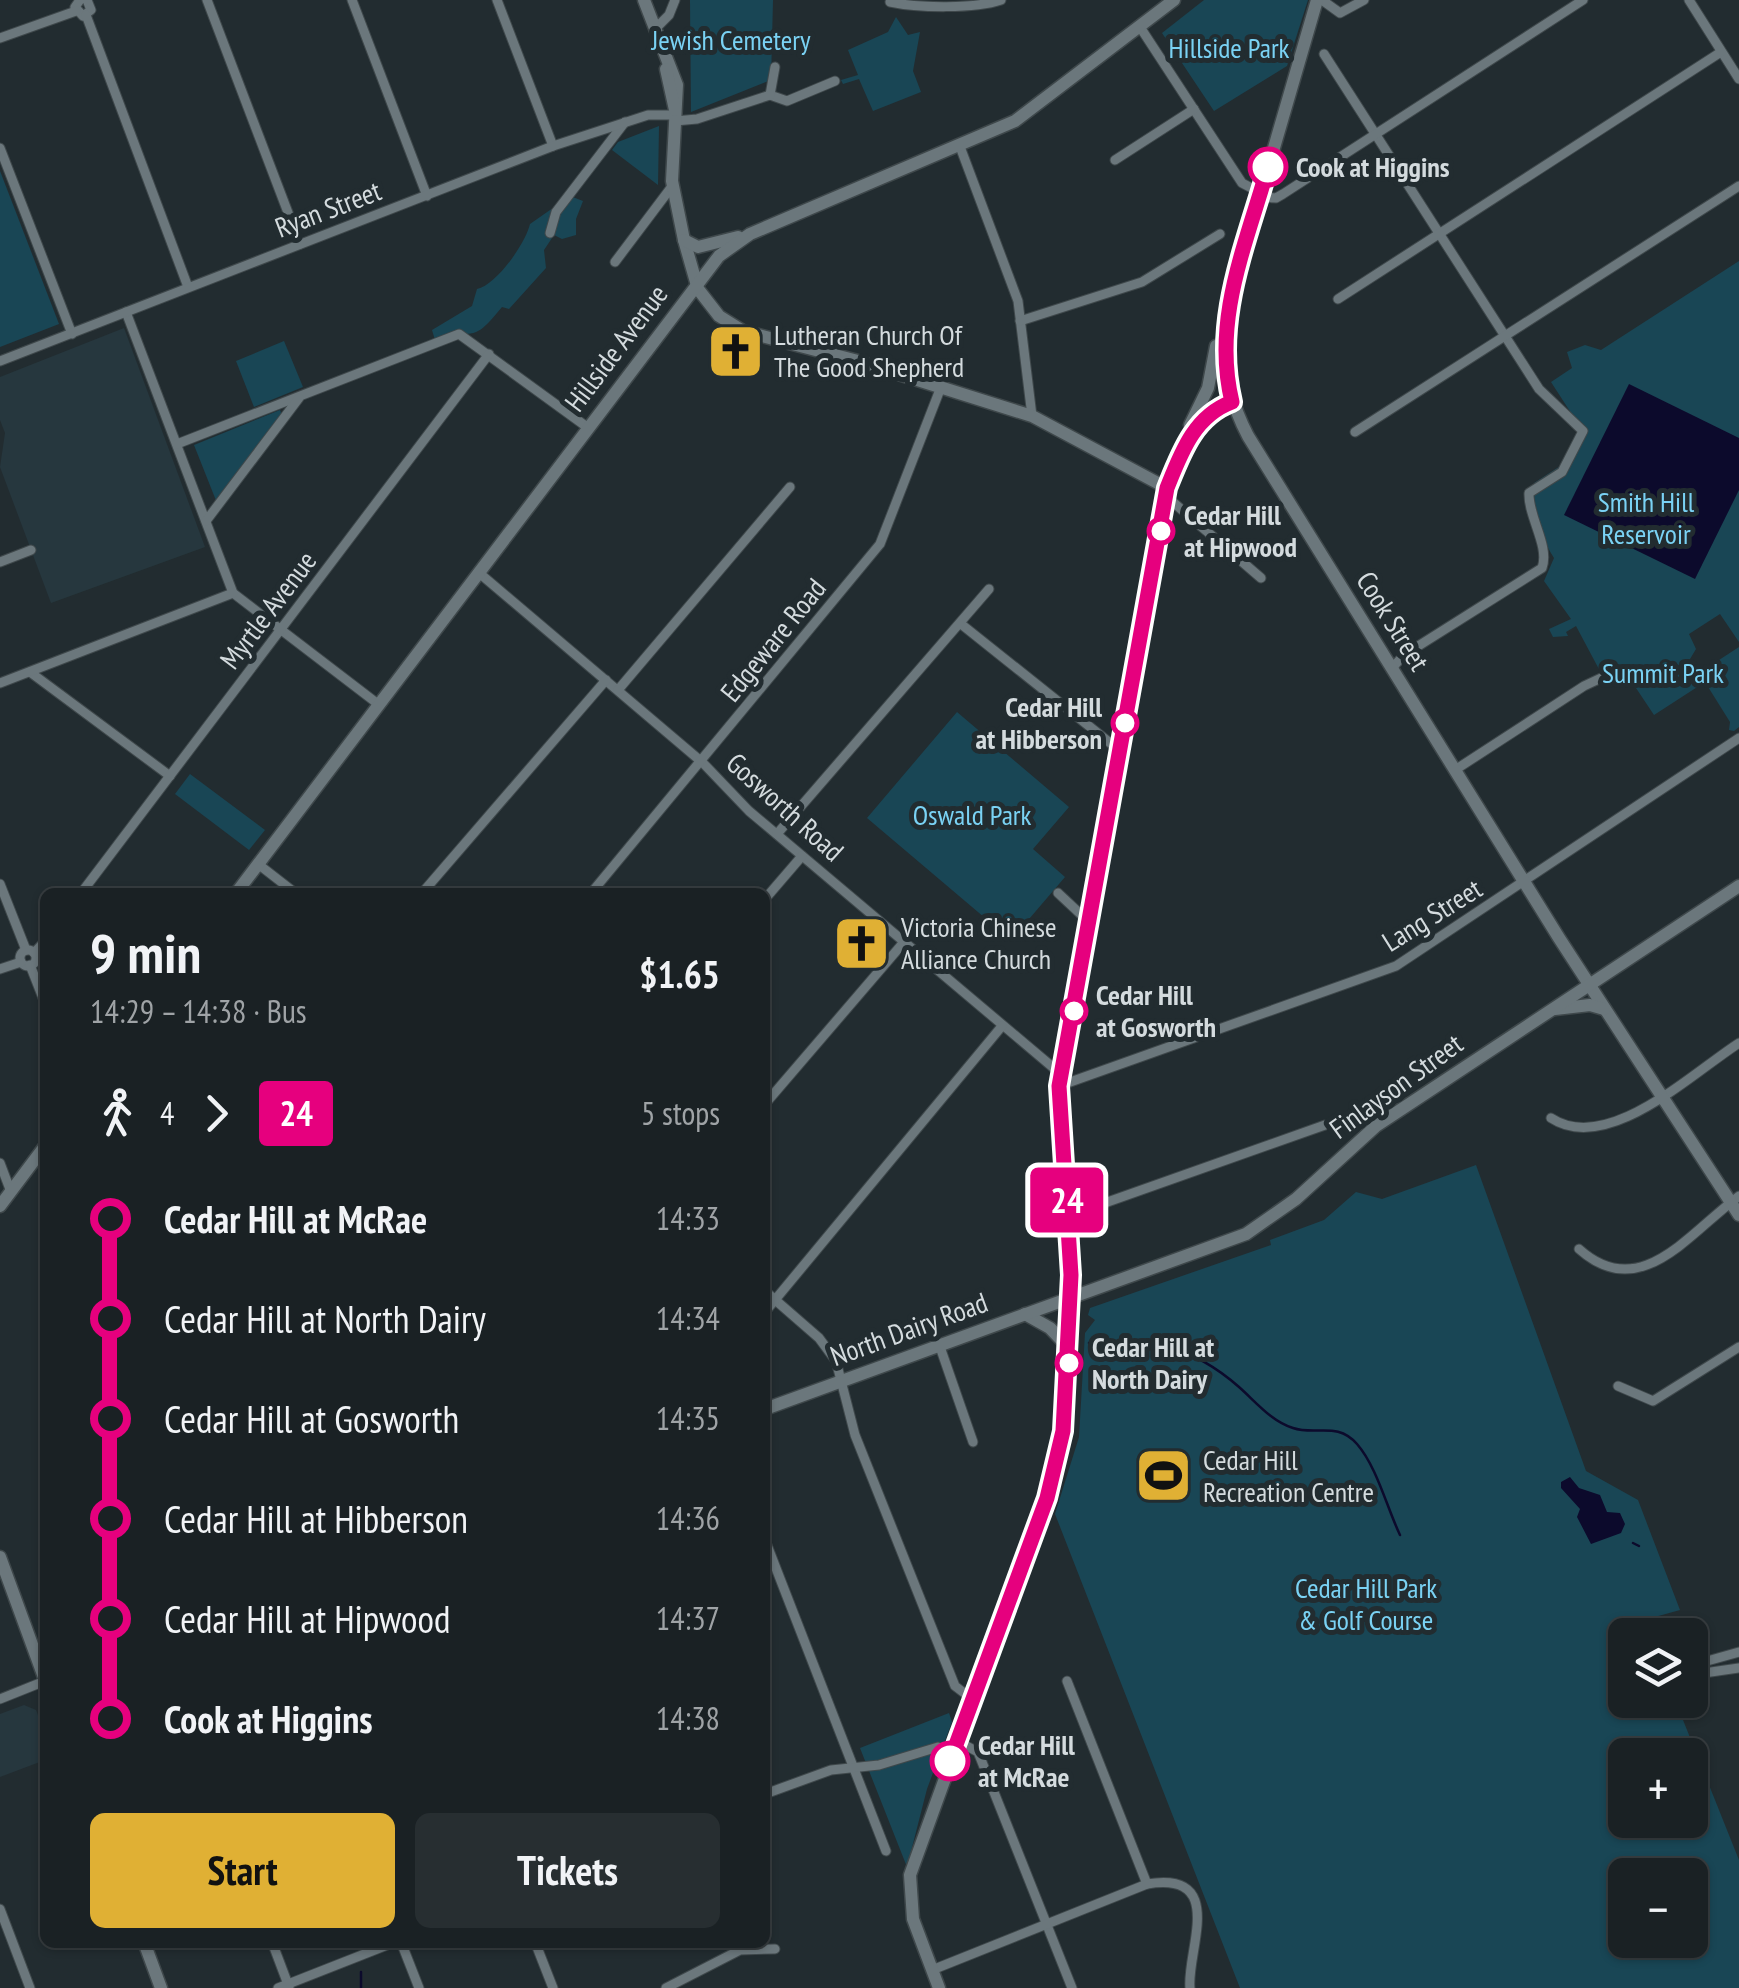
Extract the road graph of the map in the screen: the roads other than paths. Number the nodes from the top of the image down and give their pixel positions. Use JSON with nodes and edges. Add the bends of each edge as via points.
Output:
{"nodes":[{"id":1,"x":206,"y":0,"type":"edge"},
{"id":2,"x":352,"y":0,"type":"edge"},
{"id":3,"x":497,"y":0,"type":"edge"},
{"id":4,"x":644,"y":0,"type":"edge"},
{"id":5,"x":674,"y":0,"type":"edge"},
{"id":6,"x":1002,"y":0,"type":"edge"},
{"id":7,"x":1174,"y":0,"type":"edge"},
{"id":8,"x":1320,"y":0,"type":"edge"},
{"id":9,"x":1364,"y":0,"type":"edge"},
{"id":10,"x":1583,"y":0,"type":"edge"},
{"id":11,"x":1689,"y":0,"type":"edge"},
{"id":12,"x":958,"y":1,"type":"edge"},
{"id":13,"x":890,"y":2,"type":"edge"},
{"id":14,"x":86,"y":5,"type":"edge"},
{"id":15,"x":1140,"y":27,"type":"junction"},
{"id":16,"x":655,"y":29,"type":"junction"},
{"id":17,"x":0,"y":38,"type":"edge"},
{"id":18,"x":1721,"y":52,"type":"junction"},
{"id":19,"x":1324,"y":54,"type":"dead end"},
{"id":20,"x":775,"y":67,"type":"dead end"},
{"id":21,"x":1739,"y":79,"type":"edge"},
{"id":22,"x":835,"y":81,"type":"dead end"},
{"id":23,"x":770,"y":95,"type":"junction"},
{"id":24,"x":1194,"y":109,"type":"junction"},
{"id":25,"x":675,"y":115,"type":"junction"},
{"id":26,"x":627,"y":120,"type":"junction"},
{"id":27,"x":1377,"y":134,"type":"junction"},
{"id":28,"x":959,"y":144,"type":"junction"},
{"id":29,"x":553,"y":146,"type":"junction"},
{"id":30,"x":0,"y":148,"type":"edge"},
{"id":31,"x":1115,"y":160,"type":"dead end"},
{"id":32,"x":672,"y":185,"type":"junction"},
{"id":33,"x":1739,"y":186,"type":"edge"},
{"id":34,"x":1260,"y":195,"type":"junction"},
{"id":35,"x":427,"y":196,"type":"junction"},
{"id":36,"x":550,"y":233,"type":"dead end"},
{"id":37,"x":750,"y":234,"type":"junction"},
{"id":38,"x":1220,"y":234,"type":"dead end"},
{"id":39,"x":1438,"y":236,"type":"junction"},
{"id":40,"x":684,"y":240,"type":"junction"},
{"id":41,"x":300,"y":244,"type":"junction"},
{"id":42,"x":615,"y":262,"type":"dead end"},
{"id":43,"x":696,"y":284,"type":"junction"},
{"id":44,"x":188,"y":287,"type":"junction"},
{"id":45,"x":1338,"y":299,"type":"dead end"},
{"id":46,"x":1228,"y":306,"type":"junction"},
{"id":47,"x":126,"y":312,"type":"junction"},
{"id":48,"x":1020,"y":320,"type":"junction"},
{"id":49,"x":72,"y":334,"type":"junction"},
{"id":50,"x":1505,"y":337,"type":"junction"},
{"id":51,"x":489,"y":354,"type":"junction"},
{"id":52,"x":0,"y":361,"type":"edge"},
{"id":53,"x":941,"y":388,"type":"junction"},
{"id":54,"x":301,"y":396,"type":"junction"},
{"id":55,"x":1232,"y":402,"type":"junction"},
{"id":56,"x":1032,"y":416,"type":"junction"},
{"id":57,"x":587,"y":427,"type":"junction"},
{"id":58,"x":1354,"y":432,"type":"dead end"},
{"id":59,"x":1187,"y":442,"type":"junction"},
{"id":60,"x":177,"y":444,"type":"junction"},
{"id":61,"x":790,"y":487,"type":"dead end"},
{"id":62,"x":1167,"y":492,"type":"junction"},
{"id":63,"x":206,"y":521,"type":"junction"},
{"id":64,"x":31,"y":550,"type":"dead end"},
{"id":65,"x":0,"y":562,"type":"edge"},
{"id":66,"x":478,"y":572,"type":"junction"},
{"id":67,"x":1261,"y":578,"type":"dead end"},
{"id":68,"x":989,"y":589,"type":"dead end"},
{"id":69,"x":233,"y":593,"type":"junction"},
{"id":70,"x":960,"y":624,"type":"junction"},
{"id":71,"x":281,"y":630,"type":"junction"},
{"id":72,"x":1393,"y":667,"type":"junction"},
{"id":73,"x":1616,"y":671,"type":"dead end"},
{"id":74,"x":30,"y":672,"type":"junction"},
{"id":75,"x":606,"y":680,"type":"junction"},
{"id":76,"x":0,"y":683,"type":"edge"},
{"id":77,"x":618,"y":690,"type":"junction"},
{"id":78,"x":378,"y":704,"type":"junction"},
{"id":79,"x":1739,"y":738,"type":"edge"},
{"id":80,"x":1119,"y":750,"type":"junction"},
{"id":81,"x":703,"y":763,"type":"junction"},
{"id":82,"x":1455,"y":770,"type":"junction"},
{"id":83,"x":170,"y":776,"type":"junction"},
{"id":84,"x":777,"y":834,"type":"junction"},
{"id":85,"x":802,"y":856,"type":"junction"},
{"id":86,"x":258,"y":864,"type":"junction"},
{"id":87,"x":1523,"y":881,"type":"junction"},
{"id":88,"x":0,"y":884,"type":"edge"},
{"id":89,"x":1739,"y":886,"type":"edge"},
{"id":90,"x":85,"y":888,"type":"edge"},
{"id":91,"x":240,"y":888,"type":"edge"},
{"id":92,"x":289,"y":888,"type":"edge"},
{"id":93,"x":426,"y":888,"type":"edge"},
{"id":94,"x":595,"y":888,"type":"edge"},
{"id":95,"x":770,"y":893,"type":"edge"},
{"id":96,"x":1058,"y":893,"type":"dead end"},
{"id":97,"x":1091,"y":924,"type":"junction"},
{"id":98,"x":904,"y":942,"type":"junction"},
{"id":99,"x":40,"y":945,"type":"edge"},
{"id":100,"x":30,"y":952,"type":"junction"},
{"id":101,"x":26,"y":964,"type":"junction"},
{"id":102,"x":0,"y":969,"type":"edge"},
{"id":103,"x":1588,"y":983,"type":"junction"},
{"id":104,"x":40,"y":993,"type":"edge"},
{"id":105,"x":1548,"y":1010,"type":"junction"},
{"id":106,"x":1605,"y":1010,"type":"junction"},
{"id":107,"x":1002,"y":1026,"type":"junction"},
{"id":108,"x":1739,"y":1043,"type":"edge"},
{"id":109,"x":1061,"y":1081,"type":"junction"},
{"id":110,"x":1661,"y":1096,"type":"junction"},
{"id":111,"x":770,"y":1098,"type":"edge"},
{"id":112,"x":1551,"y":1118,"type":"dead end"},
{"id":113,"x":1325,"y":1125,"type":"dead end"},
{"id":114,"x":40,"y":1153,"type":"edge"},
{"id":115,"x":0,"y":1164,"type":"edge"},
{"id":116,"x":11,"y":1192,"type":"junction"},
{"id":117,"x":1734,"y":1199,"type":"edge"},
{"id":118,"x":0,"y":1206,"type":"edge"},
{"id":119,"x":1068,"y":1216,"type":"junction"},
{"id":120,"x":1739,"y":1217,"type":"edge"},
{"id":121,"x":1579,"y":1249,"type":"dead end"},
{"id":122,"x":770,"y":1295,"type":"edge"},
{"id":123,"x":775,"y":1299,"type":"junction"},
{"id":124,"x":1071,"y":1299,"type":"junction"},
{"id":125,"x":770,"y":1306,"type":"edge"},
{"id":126,"x":1025,"y":1314,"type":"junction"},
{"id":127,"x":938,"y":1344,"type":"junction"},
{"id":128,"x":1739,"y":1347,"type":"edge"},
{"id":129,"x":1070,"y":1348,"type":"junction"},
{"id":130,"x":843,"y":1380,"type":"junction"},
{"id":131,"x":1618,"y":1386,"type":"dead end"},
{"id":132,"x":770,"y":1407,"type":"edge"},
{"id":133,"x":972,"y":1442,"type":"dead end"},
{"id":134,"x":770,"y":1553,"type":"edge"},
{"id":135,"x":0,"y":1557,"type":"edge"},
{"id":136,"x":32,"y":1642,"type":"junction"},
{"id":137,"x":40,"y":1648,"type":"edge"},
{"id":138,"x":1739,"y":1652,"type":"edge"},
{"id":139,"x":1708,"y":1661,"type":"edge"},
{"id":140,"x":40,"y":1666,"type":"edge"},
{"id":141,"x":1739,"y":1668,"type":"edge"},
{"id":142,"x":1708,"y":1671,"type":"edge"},
{"id":143,"x":1067,"y":1682,"type":"dead end"},
{"id":144,"x":40,"y":1683,"type":"edge"},
{"id":145,"x":0,"y":1699,"type":"edge"},
{"id":146,"x":972,"y":1700,"type":"junction"},
{"id":147,"x":955,"y":1746,"type":"junction"},
{"id":148,"x":853,"y":1766,"type":"junction"},
{"id":149,"x":770,"y":1792,"type":"edge"},
{"id":150,"x":886,"y":1852,"type":"dead end"},
{"id":151,"x":1146,"y":1884,"type":"junction"},
{"id":152,"x":0,"y":1909,"type":"edge"},
{"id":153,"x":1048,"y":1923,"type":"junction"},
{"id":154,"x":146,"y":1948,"type":"edge"},
{"id":155,"x":274,"y":1948,"type":"edge"},
{"id":156,"x":383,"y":1948,"type":"edge"},
{"id":157,"x":401,"y":1948,"type":"edge"},
{"id":158,"x":537,"y":1948,"type":"edge"},
{"id":159,"x":776,"y":1949,"type":"dead end"},
{"id":160,"x":932,"y":1970,"type":"junction"},
{"id":161,"x":285,"y":1987,"type":"edge"},
{"id":162,"x":30,"y":1988,"type":"edge"},
{"id":163,"x":161,"y":1988,"type":"edge"},
{"id":164,"x":419,"y":1988,"type":"edge"},
{"id":165,"x":552,"y":1988,"type":"edge"},
{"id":166,"x":666,"y":1988,"type":"edge"},
{"id":167,"x":939,"y":1988,"type":"edge"},
{"id":168,"x":1072,"y":1988,"type":"edge"},
{"id":169,"x":1190,"y":1988,"type":"edge"}],
"edges":[{"from":1,"to":41,"type":"street"},
{"from":2,"to":35,"type":"street"},
{"from":3,"to":29,"type":"street"},
{"from":4,"to":16,"type":"street"},
{"from":5,"to":16,"type":"street"},
{"from":6,"to":12,"type":"street","via":[[976,7]]},
{"from":7,"to":15,"type":"street","name":"Hillside Avenue"},
{"from":8,"to":9,"type":"street","via":[[1345,12]]},
{"from":8,"to":34,"type":"street","name":"Cook Street"},
{"from":10,"to":27,"type":"street"},
{"from":11,"to":18,"type":"street"},
{"from":12,"to":13,"type":"street","via":[[919,9]]},
{"from":14,"to":17,"type":"street"},
{"from":14,"to":44,"type":"street"},
{"from":15,"to":24,"type":"street"},
{"from":15,"to":28,"type":"street","name":"Hillside Avenue","via":[[1032,110]]},
{"from":16,"to":25,"type":"street","via":[[677,85]]},
{"from":18,"to":21,"type":"street"},
{"from":18,"to":39,"type":"street"},
{"from":19,"to":27,"type":"street"},
{"from":20,"to":23,"type":"street"},
{"from":22,"to":23,"type":"street","name":"Ryan Street","via":[[792,102]]},
{"from":23,"to":25,"type":"street","name":"Ryan Street","via":[[697,119]]},
{"from":24,"to":31,"type":"street"},
{"from":24,"to":34,"type":"street","via":[[1242,183]]},
{"from":25,"to":26,"type":"street","name":"Ryan Street"},
{"from":25,"to":32,"type":"street"},
{"from":26,"to":29,"type":"street","name":"Ryan Street"},
{"from":26,"to":36,"type":"street","via":[[556,212]]},
{"from":27,"to":34,"type":"street","via":[[1276,198]]},
{"from":27,"to":39,"type":"street"},
{"from":28,"to":37,"type":"street","name":"Hillside Avenue"},
{"from":28,"to":48,"type":"street"},
{"from":29,"to":35,"type":"street","name":"Ryan Street"},
{"from":30,"to":49,"type":"street"},
{"from":32,"to":40,"type":"street"},
{"from":32,"to":42,"type":"street"},
{"from":33,"to":50,"type":"street"},
{"from":34,"to":46,"type":"street","name":"Cook Street"},
{"from":35,"to":41,"type":"street","name":"Ryan Street"},
{"from":37,"to":40,"type":"street","via":[[698,246]]},
{"from":37,"to":43,"type":"street","name":"Hillside Avenue"},
{"from":38,"to":48,"type":"street","via":[[1142,282]]},
{"from":39,"to":45,"type":"street"},
{"from":39,"to":50,"type":"street"},
{"from":40,"to":43,"type":"street"},
{"from":41,"to":44,"type":"street","name":"Ryan Street"},
{"from":43,"to":53,"type":"street","via":[[719,316],[742,332]]},
{"from":43,"to":57,"type":"street","name":"Hillside Avenue"},
{"from":44,"to":47,"type":"street","name":"Ryan Street"},
{"from":46,"to":55,"type":"street","name":"Cook Street","via":[[1223,351]]},
{"from":46,"to":59,"type":"street","via":[[1219,315],[1211,376]]},
{"from":47,"to":49,"type":"street","name":"Ryan Street"},
{"from":47,"to":60,"type":"street"},
{"from":48,"to":56,"type":"street"},
{"from":49,"to":52,"type":"street","name":"Ryan Street"},
{"from":50,"to":58,"type":"street"},
{"from":50,"to":72,"type":"street","via":[[1548,400],[1583,431],[1562,472],[1529,493],[1528,510],[1546,558],[1542,568]]},
{"from":51,"to":54,"type":"street","via":[[466,336],[451,335]]},
{"from":51,"to":57,"type":"street"},
{"from":51,"to":71,"type":"street","name":"Myrtle Avenue"},
{"from":53,"to":56,"type":"street"},
{"from":53,"to":81,"type":"street","name":"Edgeware Road","via":[[880,544]]},
{"from":54,"to":60,"type":"street"},
{"from":54,"to":63,"type":"street"},
{"from":55,"to":59,"type":"street","via":[[1207,414]]},
{"from":55,"to":72,"type":"street","name":"Cook Street"},
{"from":56,"to":62,"type":"street"},
{"from":57,"to":66,"type":"street","name":"Hillside Avenue"},
{"from":59,"to":62,"type":"street"},
{"from":60,"to":63,"type":"street"},
{"from":61,"to":77,"type":"street"},
{"from":62,"to":67,"type":"street"},
{"from":62,"to":80,"type":"street"},
{"from":63,"to":69,"type":"street"},
{"from":64,"to":65,"type":"street"},
{"from":66,"to":75,"type":"street","name":"Gosworth Road"},
{"from":66,"to":78,"type":"street","name":"Hillside Avenue"},
{"from":68,"to":70,"type":"street"},
{"from":69,"to":71,"type":"street"},
{"from":69,"to":74,"type":"street"},
{"from":70,"to":80,"type":"street"},
{"from":70,"to":84,"type":"street"},
{"from":71,"to":78,"type":"street"},
{"from":71,"to":83,"type":"street","name":"Myrtle Avenue"},
{"from":72,"to":82,"type":"street","name":"Cook Street"},
{"from":73,"to":82,"type":"street"},
{"from":74,"to":76,"type":"street"},
{"from":74,"to":83,"type":"street"},
{"from":75,"to":77,"type":"street","name":"Gosworth Road"},
{"from":75,"to":93,"type":"street"},
{"from":77,"to":81,"type":"street","name":"Gosworth Road"},
{"from":78,"to":86,"type":"street","name":"Hillside Avenue"},
{"from":79,"to":87,"type":"street","name":"Lang Street"},
{"from":80,"to":97,"type":"street"},
{"from":81,"to":84,"type":"street","name":"Gosworth Road"},
{"from":81,"to":94,"type":"street","name":"Edgeware Road"},
{"from":82,"to":87,"type":"street","name":"Cook Street"},
{"from":83,"to":90,"type":"street","name":"Myrtle Avenue"},
{"from":84,"to":85,"type":"street","name":"Gosworth Road"},
{"from":85,"to":95,"type":"street"},
{"from":85,"to":98,"type":"street","name":"Gosworth Road"},
{"from":86,"to":91,"type":"street","name":"Hillside Avenue"},
{"from":86,"to":92,"type":"street"},
{"from":87,"to":103,"type":"street","name":"Cook Street"},
{"from":87,"to":109,"type":"street","name":"Lang Street","via":[[1396,966]]},
{"from":88,"to":100,"type":"street"},
{"from":89,"to":103,"type":"street","name":"Finlayson Street"},
{"from":96,"to":97,"type":"street"},
{"from":97,"to":109,"type":"street"},
{"from":98,"to":107,"type":"street","name":"Gosworth Road"},
{"from":98,"to":111,"type":"street"},
{"from":99,"to":100,"type":"street"},
{"from":100,"to":101,"type":"street"},
{"from":101,"to":102,"type":"street"},
{"from":101,"to":104,"type":"street"},
{"from":103,"to":105,"type":"street","name":"Finlayson Street"},
{"from":103,"to":106,"type":"street","name":"Cook Street"},
{"from":105,"to":106,"type":"street","via":[[1590,1004]]},
{"from":105,"to":124,"type":"street","name":"Finlayson Street","via":[[1376,1126],[1264,1224]]},
{"from":106,"to":110,"type":"street","name":"Cook Street"},
{"from":107,"to":109,"type":"street","name":"Gosworth Road"},
{"from":107,"to":123,"type":"street"},
{"from":108,"to":110,"type":"street"},
{"from":109,"to":119,"type":"street"},
{"from":110,"to":112,"type":"street","via":[[1596,1129],[1567,1128]]},
{"from":110,"to":117,"type":"street","name":"Cook Street"},
{"from":113,"to":119,"type":"street"},
{"from":114,"to":116,"type":"street"},
{"from":115,"to":116,"type":"street"},
{"from":116,"to":118,"type":"street"},
{"from":117,"to":120,"type":"street","name":"Cook Street"},
{"from":117,"to":121,"type":"street","via":[[1661,1260],[1635,1270],[1607,1270]]},
{"from":119,"to":124,"type":"street"},
{"from":122,"to":123,"type":"street"},
{"from":123,"to":125,"type":"street"},
{"from":123,"to":130,"type":"street","via":[[820,1338]]},
{"from":124,"to":126,"type":"street","name":"North Dairy Road"},
{"from":124,"to":129,"type":"street"},
{"from":126,"to":127,"type":"street","name":"North Dairy Road"},
{"from":126,"to":129,"type":"street"},
{"from":127,"to":130,"type":"street","name":"North Dairy Road"},
{"from":127,"to":133,"type":"street"},
{"from":128,"to":131,"type":"street","via":[[1653,1401]]},
{"from":129,"to":146,"type":"street","via":[[1051,1484]]},
{"from":130,"to":132,"type":"street","name":"North Dairy Road"},
{"from":130,"to":146,"type":"street","via":[[855,1435],[955,1686]]},
{"from":134,"to":148,"type":"street"},
{"from":135,"to":136,"type":"street"},
{"from":136,"to":137,"type":"street"},
{"from":136,"to":140,"type":"street"},
{"from":138,"to":139,"type":"street"},
{"from":141,"to":142,"type":"street"},
{"from":143,"to":151,"type":"street"},
{"from":144,"to":145,"type":"street"},
{"from":146,"to":147,"type":"street"},
{"from":147,"to":148,"type":"street"},
{"from":147,"to":153,"type":"street","via":[[978,1752]]},
{"from":147,"to":160,"type":"street","via":[[910,1875],[913,1919]]},
{"from":148,"to":149,"type":"street"},
{"from":148,"to":150,"type":"street"},
{"from":151,"to":153,"type":"street"},
{"from":151,"to":169,"type":"street","via":[[1177,1886],[1196,1906],[1200,1930]]},
{"from":152,"to":162,"type":"street"},
{"from":153,"to":160,"type":"street"},
{"from":153,"to":168,"type":"street"},
{"from":154,"to":163,"type":"street"},
{"from":155,"to":161,"type":"street"},
{"from":156,"to":161,"type":"street"},
{"from":157,"to":164,"type":"street"},
{"from":158,"to":165,"type":"street"},
{"from":159,"to":166,"type":"street","via":[[740,1950]]},
{"from":160,"to":167,"type":"street"}]}
